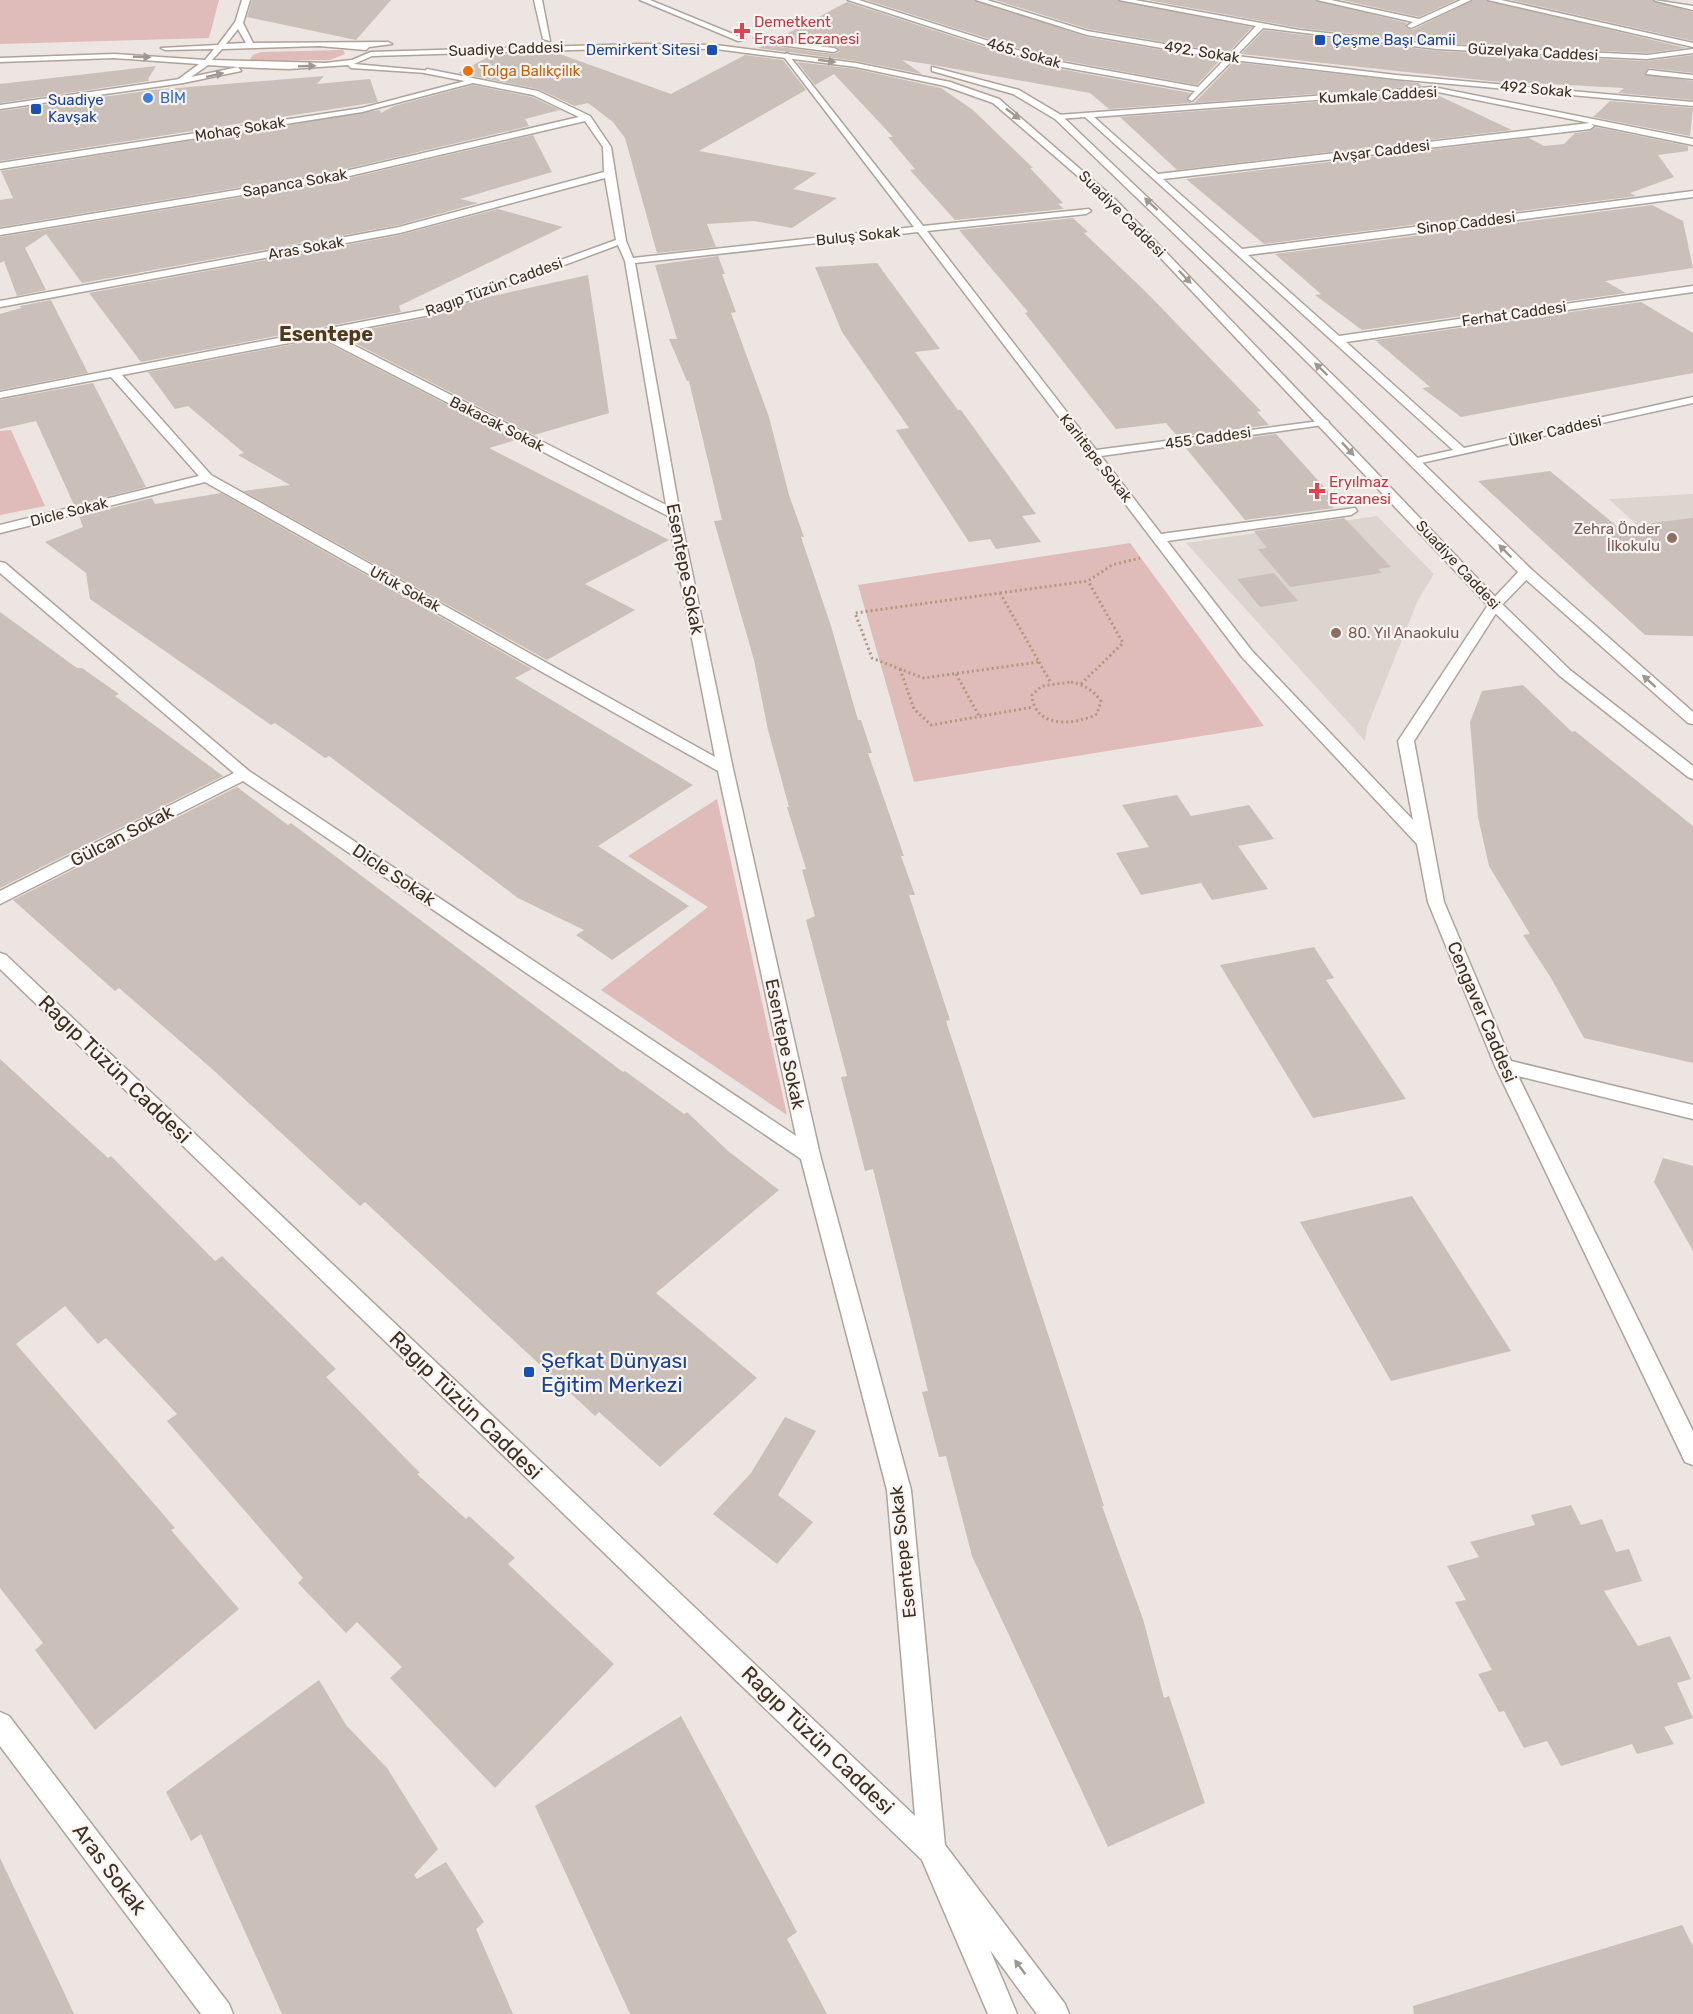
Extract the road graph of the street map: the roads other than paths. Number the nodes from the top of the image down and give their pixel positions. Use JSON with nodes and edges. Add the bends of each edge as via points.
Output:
{"nodes":[{"id":1,"x":246,"y":0,"type":"edge"},
{"id":2,"x":538,"y":0,"type":"edge"},
{"id":3,"x":644,"y":0,"type":"edge"},
{"id":4,"x":852,"y":0,"type":"edge"},
{"id":5,"x":980,"y":0,"type":"edge"},
{"id":6,"x":1124,"y":0,"type":"edge"},
{"id":7,"x":1321,"y":0,"type":"edge"},
{"id":8,"x":1467,"y":0,"type":"edge"},
{"id":9,"x":1492,"y":0,"type":"edge"},
{"id":10,"x":1658,"y":0,"type":"edge"},
{"id":11,"x":1693,"y":8,"type":"edge"},
{"id":12,"x":1421,"y":22,"type":"junction"},
{"id":13,"x":239,"y":23,"type":"junction"},
{"id":14,"x":1260,"y":26,"type":"junction"},
{"id":15,"x":547,"y":39,"type":"junction"},
{"id":16,"x":741,"y":39,"type":"junction"},
{"id":17,"x":1380,"y":41,"type":"junction"},
{"id":18,"x":355,"y":45,"type":"junction"},
{"id":19,"x":1693,"y":45,"type":"edge"},
{"id":20,"x":251,"y":46,"type":"junction"},
{"id":21,"x":1428,"y":46,"type":"junction"},
{"id":22,"x":220,"y":47,"type":"junction"},
{"id":23,"x":147,"y":48,"type":"dead end"},
{"id":24,"x":157,"y":48,"type":"dead end"},
{"id":25,"x":0,"y":51,"type":"edge"},
{"id":26,"x":1693,"y":51,"type":"edge"},
{"id":27,"x":849,"y":52,"type":"dead end"},
{"id":28,"x":787,"y":55,"type":"junction"},
{"id":29,"x":369,"y":56,"type":"junction"},
{"id":30,"x":1230,"y":57,"type":"junction"},
{"id":31,"x":1428,"y":57,"type":"dead end"},
{"id":32,"x":1647,"y":57,"type":"junction"},
{"id":33,"x":0,"y":60,"type":"edge"},
{"id":34,"x":207,"y":62,"type":"junction"},
{"id":35,"x":334,"y":65,"type":"junction"},
{"id":36,"x":249,"y":66,"type":"junction"},
{"id":37,"x":928,"y":68,"type":"dead end"},
{"id":38,"x":1429,"y":68,"type":"dead end"},
{"id":39,"x":427,"y":71,"type":"junction"},
{"id":40,"x":1649,"y":72,"type":"junction"},
{"id":41,"x":1693,"y":77,"type":"edge"},
{"id":42,"x":477,"y":80,"type":"junction"},
{"id":43,"x":1429,"y":80,"type":"junction"},
{"id":44,"x":180,"y":81,"type":"junction"},
{"id":45,"x":1651,"y":81,"type":"dead end"},
{"id":46,"x":1433,"y":89,"type":"junction"},
{"id":47,"x":1200,"y":90,"type":"junction"},
{"id":48,"x":1693,"y":104,"type":"edge"},
{"id":49,"x":0,"y":107,"type":"edge"},
{"id":50,"x":1182,"y":109,"type":"junction"},
{"id":51,"x":1087,"y":115,"type":"junction"},
{"id":52,"x":1058,"y":117,"type":"junction"},
{"id":53,"x":587,"y":118,"type":"junction"},
{"id":54,"x":1607,"y":124,"type":"junction"},
{"id":55,"x":1693,"y":142,"type":"edge"},
{"id":56,"x":0,"y":166,"type":"edge"},
{"id":57,"x":609,"y":174,"type":"junction"},
{"id":58,"x":1154,"y":177,"type":"junction"},
{"id":59,"x":1693,"y":194,"type":"edge"},
{"id":60,"x":1086,"y":212,"type":"dead end"},
{"id":61,"x":919,"y":229,"type":"junction"},
{"id":62,"x":0,"y":232,"type":"edge"},
{"id":63,"x":621,"y":240,"type":"junction"},
{"id":64,"x":1238,"y":253,"type":"junction"},
{"id":65,"x":630,"y":261,"type":"junction"},
{"id":66,"x":1693,"y":289,"type":"edge"},
{"id":67,"x":0,"y":304,"type":"edge"},
{"id":68,"x":321,"y":333,"type":"junction"},
{"id":69,"x":1335,"y":340,"type":"junction"},
{"id":70,"x":114,"y":373,"type":"junction"},
{"id":71,"x":0,"y":395,"type":"edge"},
{"id":72,"x":1693,"y":400,"type":"edge"},
{"id":73,"x":1323,"y":422,"type":"junction"},
{"id":74,"x":1462,"y":452,"type":"junction"},
{"id":75,"x":1093,"y":454,"type":"junction"},
{"id":76,"x":1416,"y":462,"type":"junction"},
{"id":77,"x":207,"y":478,"type":"junction"},
{"id":78,"x":1351,"y":511,"type":"dead end"},
{"id":79,"x":674,"y":514,"type":"junction"},
{"id":80,"x":0,"y":529,"type":"edge"},
{"id":81,"x":1157,"y":538,"type":"junction"},
{"id":82,"x":0,"y":566,"type":"edge"},
{"id":83,"x":1526,"y":572,"type":"junction"},
{"id":84,"x":1494,"y":605,"type":"junction"},
{"id":85,"x":1693,"y":720,"type":"edge"},
{"id":86,"x":725,"y":769,"type":"junction"},
{"id":87,"x":244,"y":774,"type":"junction"},
{"id":88,"x":1693,"y":774,"type":"edge"},
{"id":89,"x":1425,"y":843,"type":"junction"},
{"id":90,"x":0,"y":898,"type":"edge"},
{"id":91,"x":0,"y":959,"type":"edge"},
{"id":92,"x":1504,"y":1066,"type":"junction"},
{"id":93,"x":1693,"y":1112,"type":"edge"},
{"id":94,"x":810,"y":1155,"type":"junction"},
{"id":95,"x":1693,"y":1455,"type":"edge"},
{"id":96,"x":0,"y":1725,"type":"edge"},
{"id":97,"x":932,"y":1850,"type":"junction"},
{"id":98,"x":219,"y":2014,"type":"edge"},
{"id":99,"x":1003,"y":2014,"type":"edge"},
{"id":100,"x":1055,"y":2014,"type":"edge"}],
"edges":[{"from":1,"to":13,"type":"street"},
{"from":2,"to":15,"type":"street"},
{"from":3,"to":16,"type":"street"},
{"from":4,"to":47,"type":"street","name":"465. Sokak","via":[[1048,62]]},
{"from":5,"to":30,"type":"street","name":"492. Sokak","via":[[1100,36]]},
{"from":6,"to":14,"type":"street","name":"Güzelyaka Caddesi"},
{"from":7,"to":12,"type":"street"},
{"from":8,"to":12,"type":"street"},
{"from":9,"to":19,"type":"street"},
{"from":10,"to":11,"type":"street"},
{"from":12,"to":17,"type":"street"},
{"from":13,"to":20,"type":"street"},
{"from":13,"to":22,"type":"street"},
{"from":14,"to":17,"type":"street","name":"Güzelyaka Caddesi"},
{"from":14,"to":30,"type":"street"},
{"from":15,"to":16,"type":"street","name":"Suadiye Caddesi"},
{"from":15,"to":18,"type":"street","name":"Suadiye Caddesi"},
{"from":16,"to":27,"type":"street","name":"Suadiye Caddesi","via":[[792,42]]},
{"from":17,"to":21,"type":"street","name":"Güzelyaka Caddesi"},
{"from":18,"to":20,"type":"street","name":"Suadiye Caddesi"},
{"from":18,"to":29,"type":"street","name":"Suadiye Caddesi","via":[[363,46]]},
{"from":20,"to":22,"type":"street","name":"Suadiye Caddesi"},
{"from":21,"to":31,"type":"street"},
{"from":21,"to":32,"type":"street","name":"Güzelyaka Caddesi"},
{"from":22,"to":24,"type":"street","name":"Suadiye Caddesi"},
{"from":22,"to":34,"type":"street"},
{"from":23,"to":25,"type":"street"},
{"from":26,"to":32,"type":"street","name":"Güzelyaka Caddesi"},
{"from":28,"to":29,"type":"street","name":"Suadiye Caddesi","via":[[716,47],[638,46]]},
{"from":28,"to":61,"type":"street","name":"Karlıtepe Sokak"},
{"from":28,"to":73,"type":"street","name":"Suadiye Caddesi","one_way":true,"via":[[947,84],[996,101],[1113,202]]},
{"from":29,"to":35,"type":"street","name":"Suadiye Caddesi"},
{"from":29,"to":39,"type":"street"},
{"from":30,"to":43,"type":"street","name":"492. Sokak"},
{"from":30,"to":47,"type":"street"},
{"from":32,"to":40,"type":"street"},
{"from":33,"to":34,"type":"street","name":"Suadiye Caddesi","one_way":true,"via":[[113,56]]},
{"from":34,"to":36,"type":"street","name":"Suadiye Caddesi"},
{"from":34,"to":44,"type":"street"},
{"from":36,"to":35,"type":"street","name":"Suadiye Caddesi","one_way":true},
{"from":35,"to":39,"type":"street"},
{"from":44,"to":36,"type":"street","one_way":true},
{"from":37,"to":52,"type":"street","name":"Suadiye Caddesi","via":[[1016,92]]},
{"from":38,"to":43,"type":"street"},
{"from":39,"to":42,"type":"street"},
{"from":40,"to":41,"type":"street"},
{"from":40,"to":45,"type":"street"},
{"from":42,"to":53,"type":"street","via":[[535,93]]},
{"from":42,"to":56,"type":"street","name":"Mohaç Sokak","via":[[362,110]]},
{"from":43,"to":46,"type":"street"},
{"from":43,"to":48,"type":"street","name":"492 Sokak","via":[[1653,95]]},
{"from":44,"to":49,"type":"street"},
{"from":46,"to":50,"type":"street","name":"Kumkale Caddesi"},
{"from":46,"to":54,"type":"street","name":"Kumkale Caddesi"},
{"from":47,"to":50,"type":"street"},
{"from":50,"to":51,"type":"street","name":"Kumkale Caddesi"},
{"from":51,"to":52,"type":"street","name":"Kumkale Caddesi"},
{"from":51,"to":58,"type":"street"},
{"from":76,"to":52,"type":"street","name":"Suadiye Caddesi","one_way":true},
{"from":53,"to":57,"type":"street","via":[[607,147]]},
{"from":53,"to":62,"type":"street","name":"Sapanca Sokak","via":[[328,178]]},
{"from":54,"to":55,"type":"street","name":"Kumkale Caddesi"},
{"from":54,"to":58,"type":"street","name":"Avşar Caddesi"},
{"from":57,"to":63,"type":"street"},
{"from":57,"to":67,"type":"street","name":"Aras Sokak","via":[[400,230]]},
{"from":58,"to":64,"type":"street"},
{"from":59,"to":64,"type":"street","name":"Sinop Caddesi"},
{"from":60,"to":61,"type":"street","name":"Buluş Sokak"},
{"from":61,"to":65,"type":"street","name":"Buluş Sokak"},
{"from":61,"to":75,"type":"street","name":"Karlıtepe Sokak"},
{"from":63,"to":65,"type":"street","name":"Esentepe Sokak"},
{"from":63,"to":68,"type":"street","name":"Ragıp Tüzün Caddesi","via":[[426,313]]},
{"from":64,"to":69,"type":"street"},
{"from":65,"to":79,"type":"street","name":"Esentepe Sokak"},
{"from":66,"to":69,"type":"street","name":"Ferhat Caddesi"},
{"from":68,"to":70,"type":"street","name":"Ragıp Tüzün Caddesi"},
{"from":68,"to":79,"type":"street","name":"Bakacak Sokak"},
{"from":69,"to":74,"type":"street"},
{"from":70,"to":71,"type":"street","name":"Ragıp Tüzün Caddesi"},
{"from":70,"to":77,"type":"street","name":"Ufuk Sokak"},
{"from":72,"to":74,"type":"street","name":"Ülker Caddesi"},
{"from":73,"to":75,"type":"street","name":"455 Caddesi"},
{"from":73,"to":84,"type":"street","name":"Suadiye Caddesi","one_way":true},
{"from":74,"to":76,"type":"street","name":"Ülker Caddesi"},
{"from":75,"to":81,"type":"street","name":"Karlıtepe Sokak"},
{"from":83,"to":76,"type":"street","name":"Suadiye Caddesi","one_way":true},
{"from":77,"to":80,"type":"street","name":"Dicle Sokak"},
{"from":77,"to":86,"type":"street","name":"Ufuk Sokak"},
{"from":78,"to":81,"type":"street"},
{"from":79,"to":86,"type":"street","name":"Esentepe Sokak"},
{"from":81,"to":89,"type":"street","name":"Karlıtepe Sokak","via":[[1247,654]]},
{"from":82,"to":87,"type":"street","name":"Dicle Sokak"},
{"from":83,"to":84,"type":"street","name":"Cengaver Caddesi"},
{"from":85,"to":83,"type":"street","name":"Suadiye Caddesi","one_way":true},
{"from":84,"to":88,"type":"street","name":"Suadiye Caddesi","via":[[1565,673]]},
{"from":84,"to":89,"type":"street","name":"Cengaver Caddesi","via":[[1406,741]]},
{"from":86,"to":94,"type":"street","name":"Esentepe Sokak"},
{"from":87,"to":90,"type":"street","name":"Gülcan Sokak"},
{"from":87,"to":94,"type":"street","name":"Dicle Sokak"},
{"from":89,"to":92,"type":"street","name":"Cengaver Caddesi","via":[[1436,902]]},
{"from":91,"to":97,"type":"street","name":"Ragıp Tüzün Caddesi"},
{"from":92,"to":93,"type":"street"},
{"from":92,"to":95,"type":"street","name":"Cengaver Caddesi"},
{"from":94,"to":97,"type":"street","name":"Esentepe Sokak","via":[[899,1490]]},
{"from":96,"to":98,"type":"street","name":"Aras Sokak"},
{"from":97,"to":99,"type":"street","name":"Ragıp Tüzün Caddesi"},
{"from":100,"to":97,"type":"street","name":"Ragıp Tüzün Caddesi","one_way":true}]}
